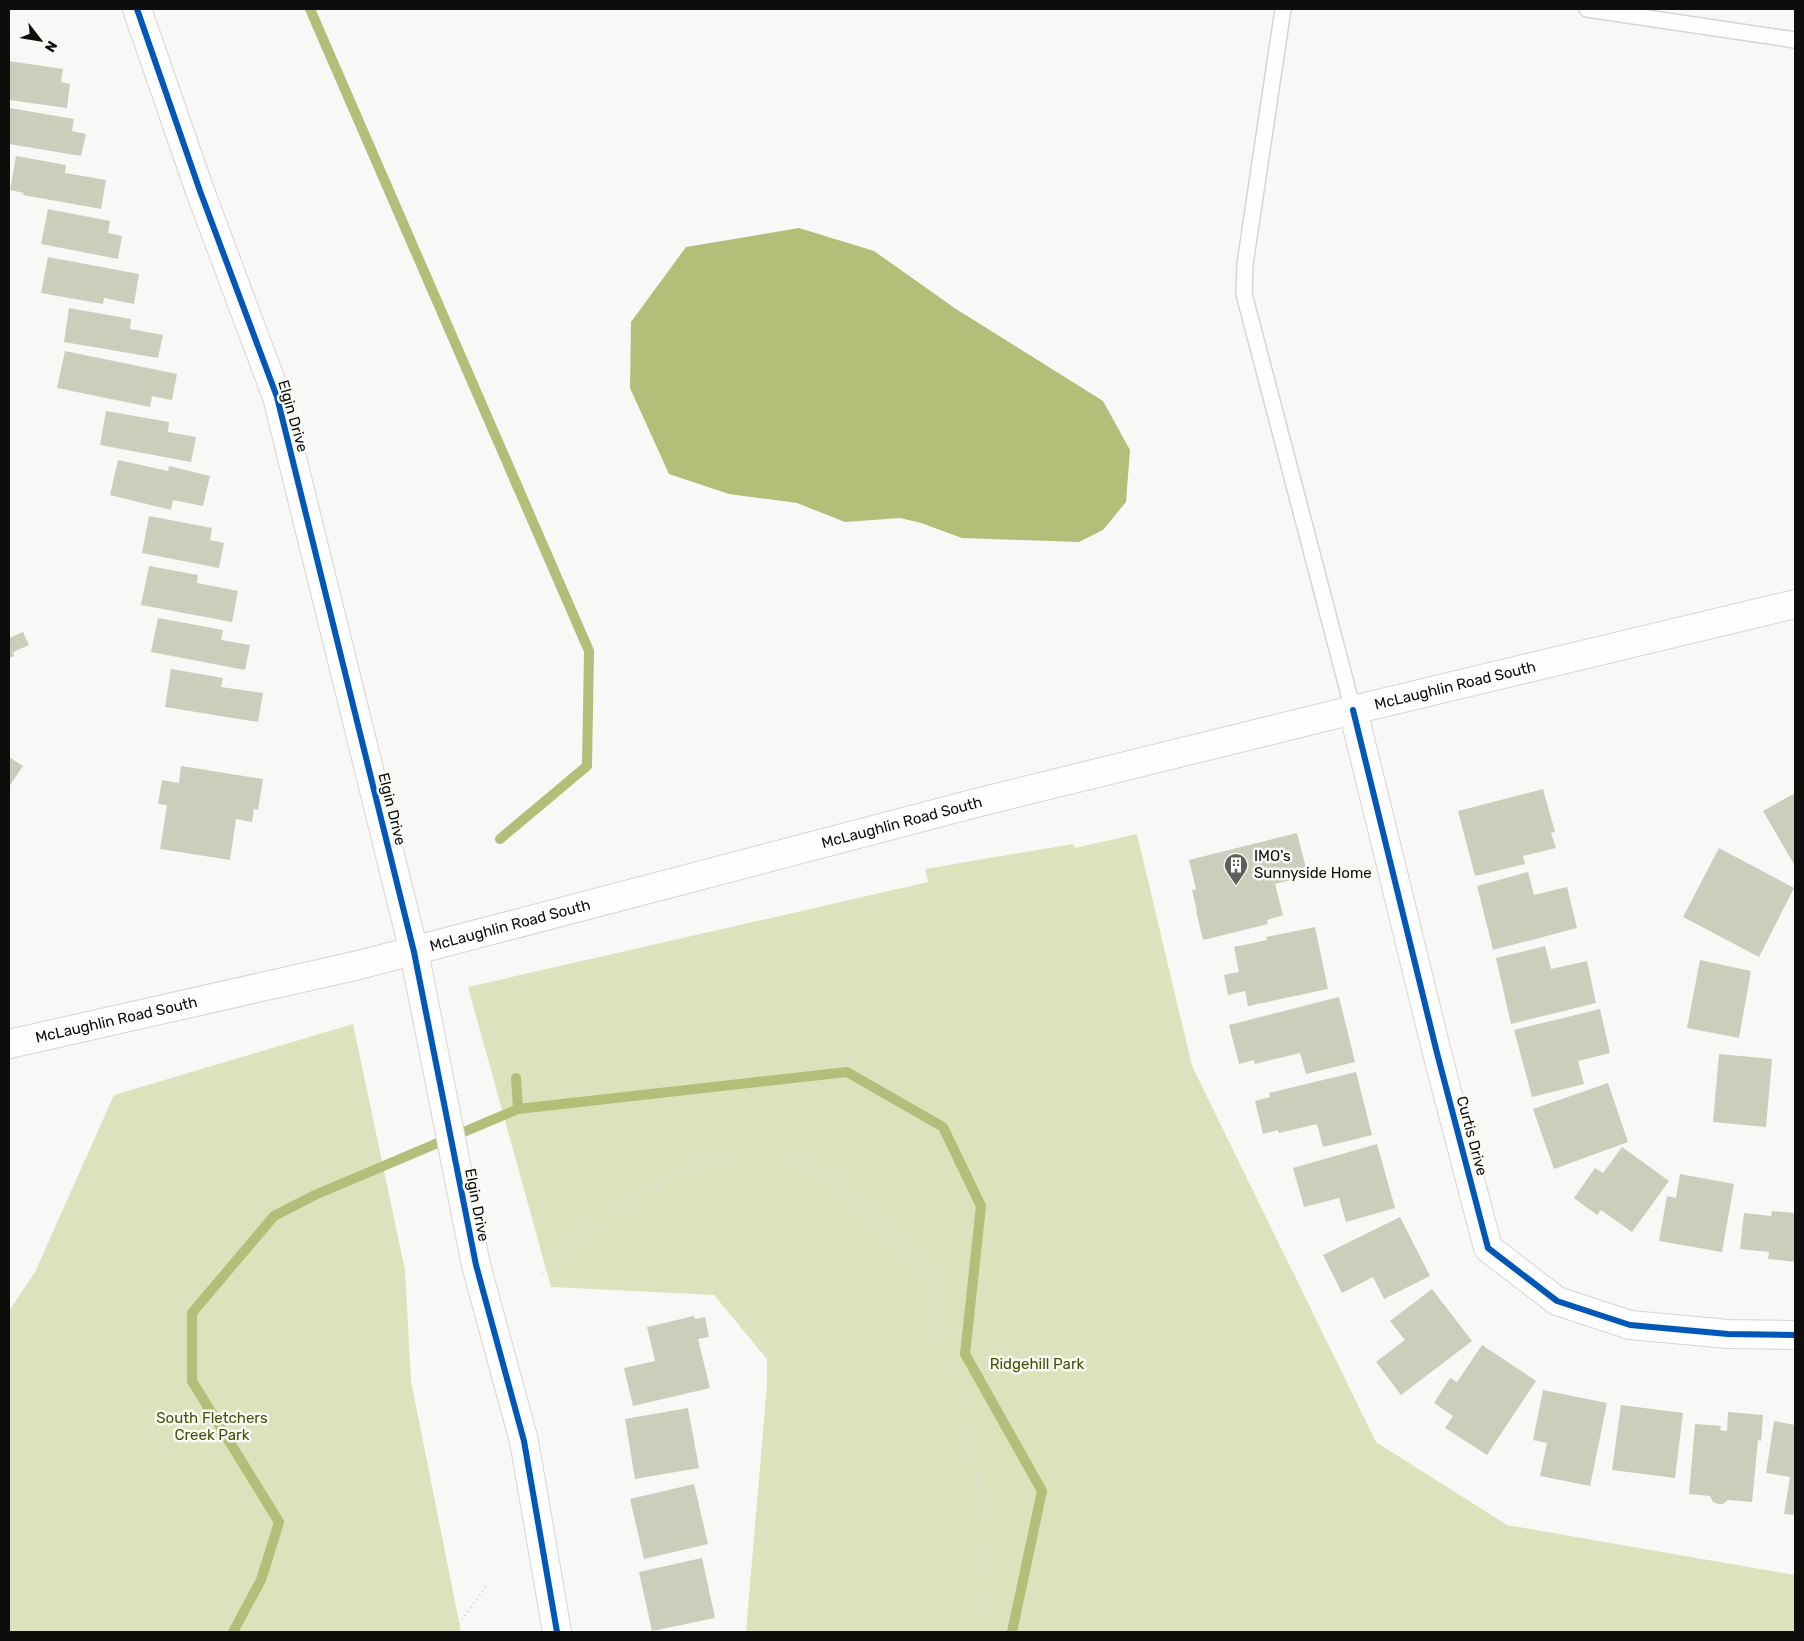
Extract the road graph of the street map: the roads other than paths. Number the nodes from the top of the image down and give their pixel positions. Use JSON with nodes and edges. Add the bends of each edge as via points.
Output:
{"nodes":[{"id":1,"x":137,"y":9,"type":"edge"},
{"id":2,"x":1283,"y":9,"type":"edge"},
{"id":3,"x":1587,"y":9,"type":"edge"},
{"id":4,"x":1795,"y":40,"type":"edge"},
{"id":5,"x":1795,"y":604,"type":"edge"},
{"id":6,"x":1353,"y":710,"type":"junction"},
{"id":7,"x":414,"y":952,"type":"junction"},
{"id":8,"x":9,"y":1044,"type":"edge"},
{"id":9,"x":1795,"y":1336,"type":"edge"},
{"id":10,"x":557,"y":1632,"type":"edge"}],
"edges":[{"from":1,"to":7,"type":"street","name":"Elgin Drive","via":[[200,191],[277,397]]},
{"from":2,"to":6,"type":"lane","via":[[1245,264],[1244,294]]},
{"from":3,"to":4,"type":"lane"},
{"from":5,"to":6,"type":"street","name":"McLaughlin Road South"},
{"from":6,"to":7,"type":"street","name":"McLaughlin Road South","via":[[971,805]]},
{"from":6,"to":9,"type":"street","name":"Curtis Drive","via":[[1488,1248],[1557,1301],[1630,1325]]},
{"from":7,"to":8,"type":"street","name":"McLaughlin Road South"},
{"from":7,"to":10,"type":"street","name":"Elgin Drive","via":[[476,1265],[524,1441]]}]}
